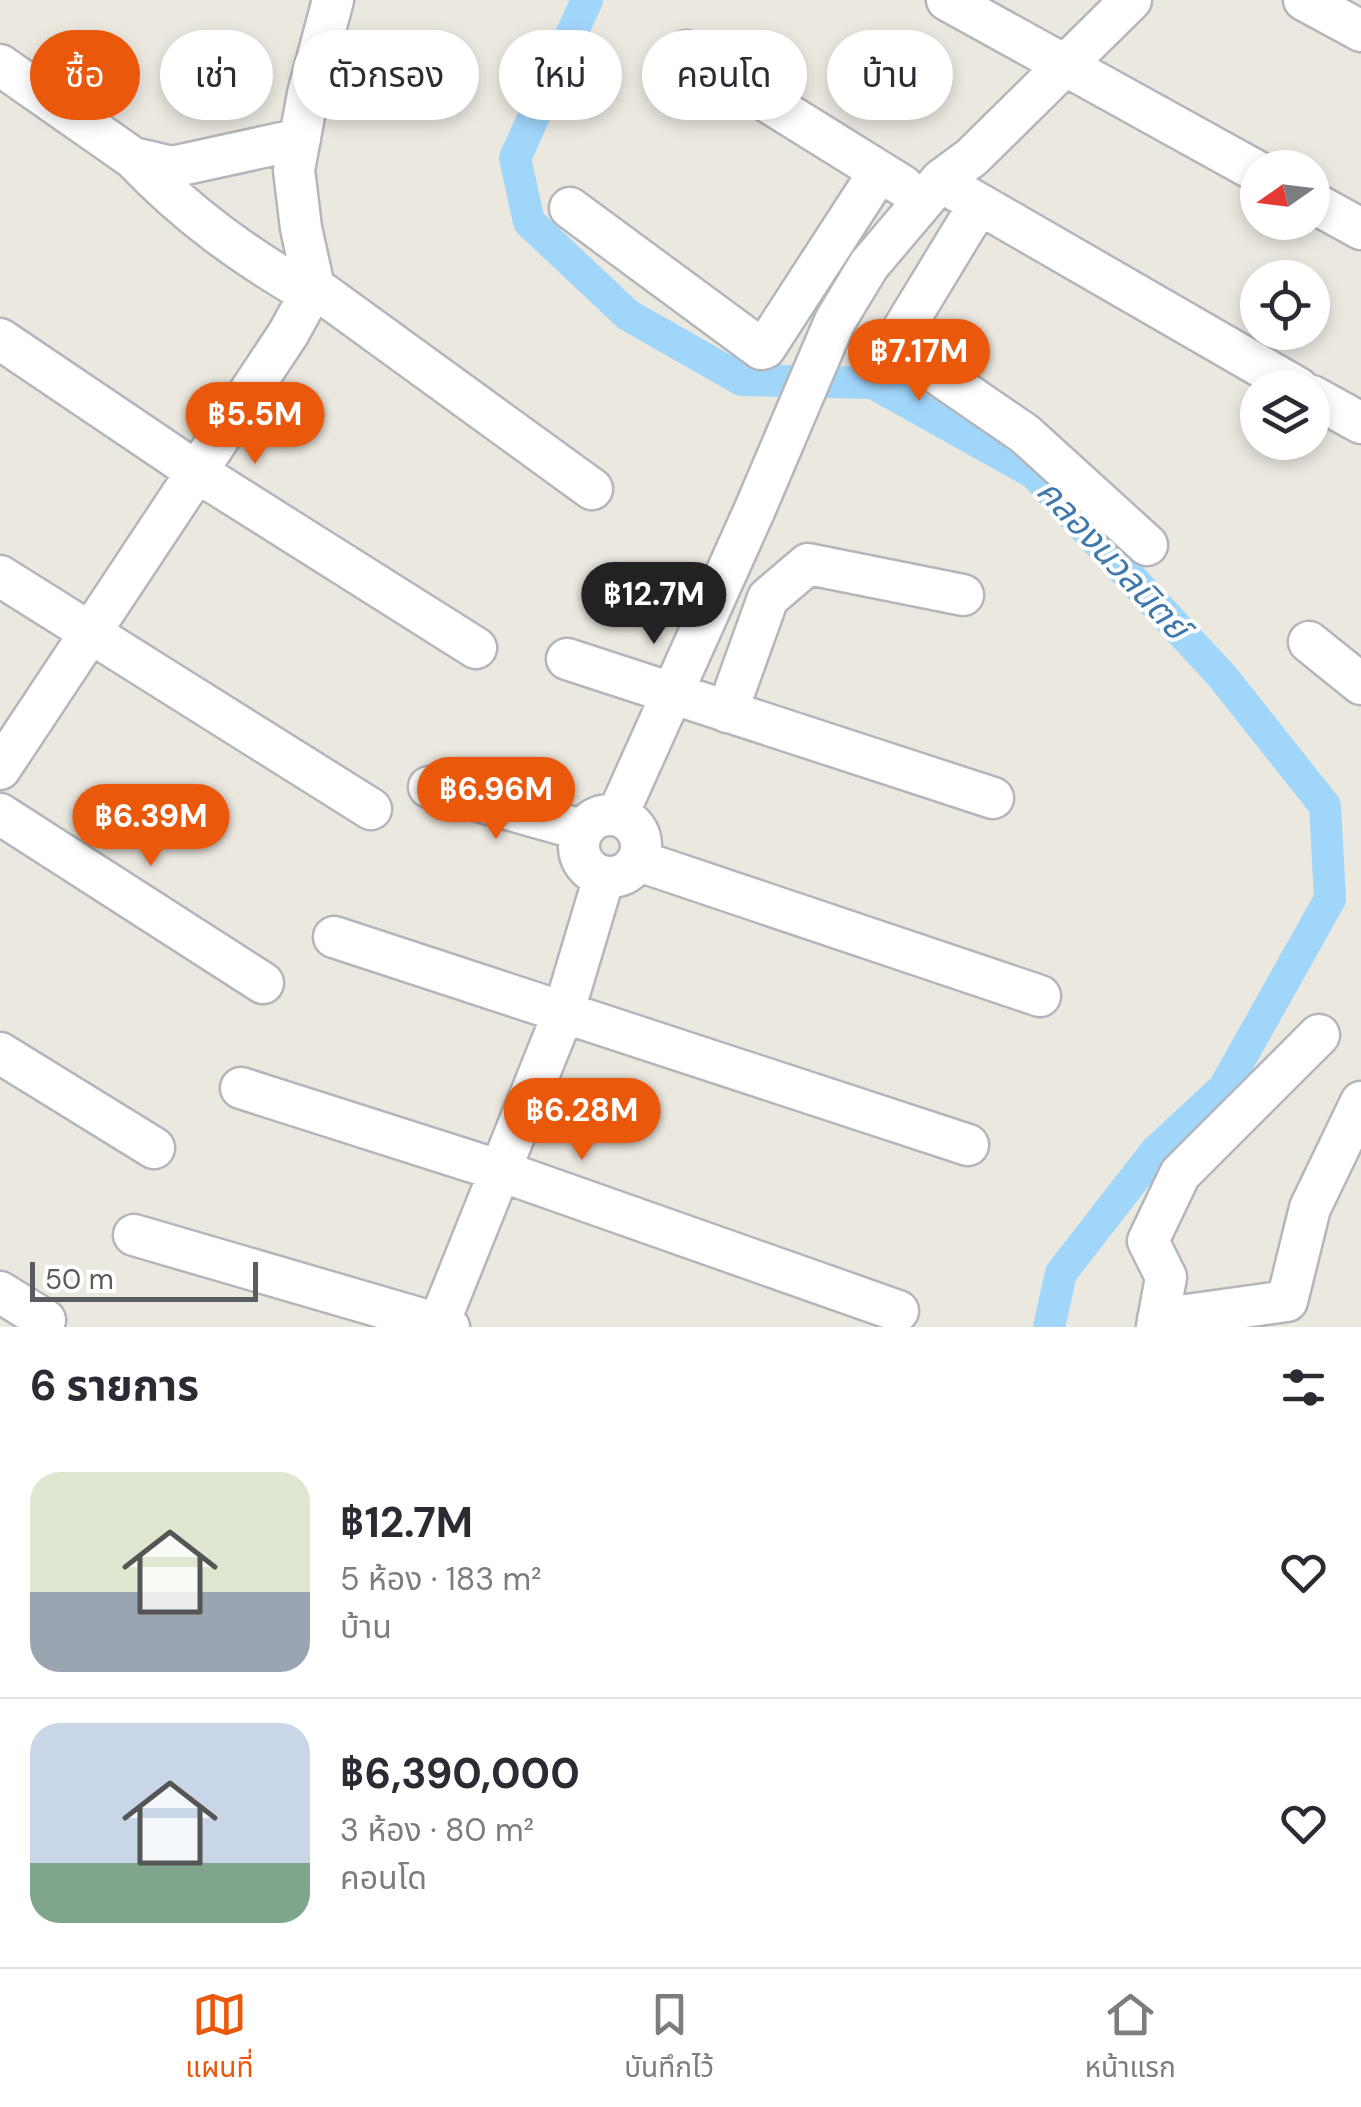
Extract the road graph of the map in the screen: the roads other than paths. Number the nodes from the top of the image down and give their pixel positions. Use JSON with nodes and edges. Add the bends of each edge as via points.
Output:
{"nodes":[{"id":1,"x":333,"y":0,"type":"edge"},
{"id":2,"x":946,"y":0,"type":"edge"},
{"id":3,"x":1132,"y":0,"type":"edge"},
{"id":4,"x":1304,"y":0,"type":"edge"},
{"id":5,"x":1361,"y":31,"type":"edge"},
{"id":6,"x":0,"y":65,"type":"edge"},
{"id":7,"x":1066,"y":65,"type":"junction"},
{"id":8,"x":796,"y":120,"type":"edge"},
{"id":9,"x":300,"y":139,"type":"junction"},
{"id":10,"x":134,"y":158,"type":"junction"},
{"id":11,"x":1240,"y":162,"type":"edge"},
{"id":12,"x":879,"y":172,"type":"junction"},
{"id":13,"x":933,"y":190,"type":"junction"},
{"id":14,"x":978,"y":206,"type":"junction"},
{"id":15,"x":570,"y":208,"type":"dead end"},
{"id":16,"x":1330,"y":212,"type":"edge"},
{"id":17,"x":1361,"y":229,"type":"edge"},
{"id":18,"x":312,"y":290,"type":"junction"},
{"id":19,"x":0,"y":339,"type":"edge"},
{"id":20,"x":1266,"y":370,"type":"edge"},
{"id":21,"x":1330,"y":406,"type":"edge"},
{"id":22,"x":1361,"y":423,"type":"edge"},
{"id":23,"x":197,"y":472,"type":"junction"},
{"id":24,"x":592,"y":489,"type":"dead end"},
{"id":25,"x":1147,"y":546,"type":"dead end"},
{"id":26,"x":0,"y":576,"type":"edge"},
{"id":27,"x":963,"y":595,"type":"dead end"},
{"id":28,"x":88,"y":633,"type":"junction"},
{"id":29,"x":1309,"y":642,"type":"dead end"},
{"id":30,"x":476,"y":648,"type":"dead end"},
{"id":31,"x":567,"y":658,"type":"dead end"},
{"id":32,"x":1361,"y":684,"type":"edge"},
{"id":33,"x":672,"y":694,"type":"junction"},
{"id":34,"x":727,"y":712,"type":"junction"},
{"id":35,"x":0,"y":769,"type":"edge"},
{"id":36,"x":429,"y":787,"type":"dead end"},
{"id":37,"x":993,"y":798,"type":"dead end"},
{"id":38,"x":371,"y":809,"type":"dead end"},
{"id":39,"x":0,"y":814,"type":"edge"},
{"id":40,"x":600,"y":822,"type":"junction"},
{"id":41,"x":621,"y":869,"type":"junction"},
{"id":42,"x":334,"y":937,"type":"dead end"},
{"id":43,"x":263,"y":983,"type":"dead end"},
{"id":44,"x":1040,"y":996,"type":"dead end"},
{"id":45,"x":563,"y":1014,"type":"junction"},
{"id":46,"x":1319,"y":1035,"type":"dead end"},
{"id":47,"x":0,"y":1053,"type":"edge"},
{"id":48,"x":241,"y":1088,"type":"dead end"},
{"id":49,"x":1361,"y":1102,"type":"edge"},
{"id":50,"x":968,"y":1145,"type":"dead end"},
{"id":51,"x":154,"y":1148,"type":"dead end"},
{"id":52,"x":501,"y":1172,"type":"junction"},
{"id":53,"x":134,"y":1235,"type":"dead end"},
{"id":54,"x":0,"y":1292,"type":"edge"},
{"id":55,"x":898,"y":1311,"type":"dead end"},
{"id":56,"x":45,"y":1320,"type":"dead end"},
{"id":57,"x":1158,"y":1323,"type":"edge"},
{"id":58,"x":440,"y":1326,"type":"edge"}],
"edges":[{"from":1,"to":9,"type":"street"},
{"from":2,"to":7,"type":"street"},
{"from":3,"to":7,"type":"street"},
{"from":4,"to":5,"type":"street"},
{"from":6,"to":10,"type":"street"},
{"from":7,"to":11,"type":"street"},
{"from":7,"to":13,"type":"street"},
{"from":8,"to":12,"type":"street"},
{"from":9,"to":10,"type":"street","via":[[172,168]]},
{"from":9,"to":18,"type":"street","via":[[294,170]]},
{"from":10,"to":18,"type":"street","via":[[221,238]]},
{"from":12,"to":13,"type":"street"},
{"from":12,"to":15,"type":"street","via":[[760,350]]},
{"from":13,"to":14,"type":"street"},
{"from":13,"to":33,"type":"street","via":[[868,265],[835,321]]},
{"from":14,"to":20,"type":"street"},
{"from":14,"to":25,"type":"street","via":[[899,344],[1025,434]]},
{"from":16,"to":17,"type":"street"},
{"from":18,"to":23,"type":"street"},
{"from":18,"to":24,"type":"street"},
{"from":19,"to":23,"type":"street"},
{"from":21,"to":22,"type":"street"},
{"from":23,"to":28,"type":"street"},
{"from":23,"to":30,"type":"street"},
{"from":26,"to":28,"type":"street"},
{"from":27,"to":34,"type":"street","via":[[808,564],[768,598]]},
{"from":28,"to":35,"type":"street"},
{"from":28,"to":38,"type":"street"},
{"from":29,"to":32,"type":"street"},
{"from":31,"to":33,"type":"street"},
{"from":33,"to":34,"type":"street"},
{"from":33,"to":40,"type":"street"},
{"from":34,"to":37,"type":"street"},
{"from":36,"to":40,"type":"street"},
{"from":39,"to":43,"type":"street"},
{"from":40,"to":41,"type":"street","via":[[640,832]]},
{"from":40,"to":41,"type":"street","via":[[578,849],[586,868]]},
{"from":41,"to":44,"type":"street"},
{"from":41,"to":45,"type":"street"},
{"from":42,"to":45,"type":"street"},
{"from":45,"to":50,"type":"street"},
{"from":45,"to":52,"type":"street"},
{"from":46,"to":57,"type":"street","via":[[1180,1174],[1148,1241],[1166,1277]]},
{"from":47,"to":51,"type":"street"},
{"from":48,"to":52,"type":"street"},
{"from":49,"to":57,"type":"street","via":[[1310,1208],[1287,1301]]},
{"from":52,"to":55,"type":"street"},
{"from":52,"to":58,"type":"street"},
{"from":53,"to":58,"type":"street"},
{"from":54,"to":56,"type":"street"}]}
